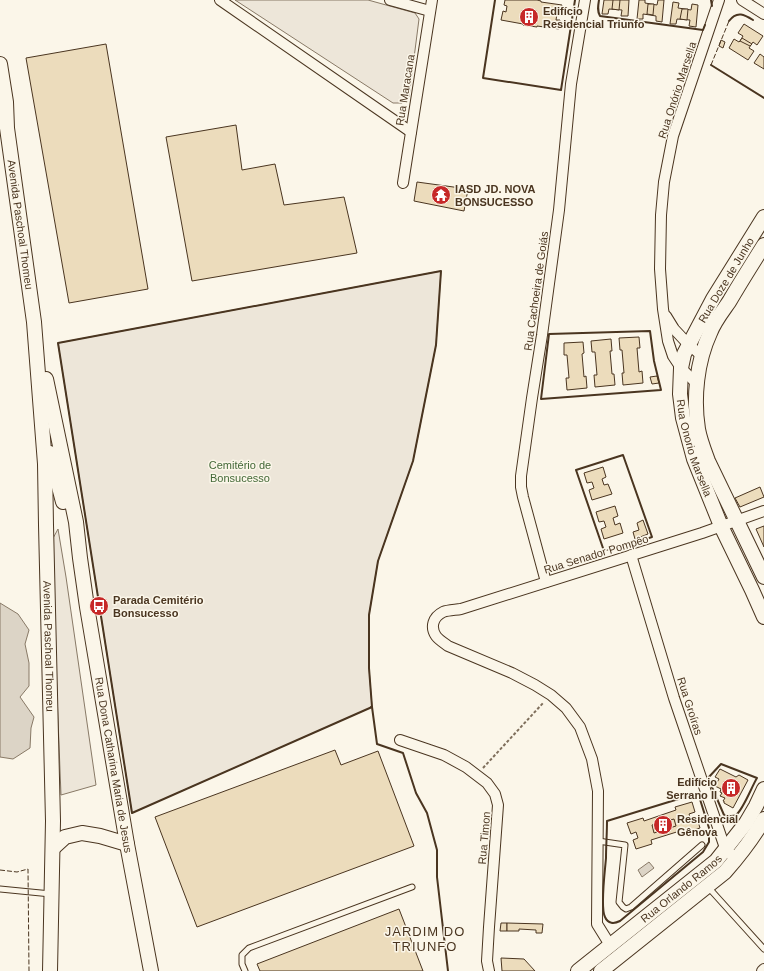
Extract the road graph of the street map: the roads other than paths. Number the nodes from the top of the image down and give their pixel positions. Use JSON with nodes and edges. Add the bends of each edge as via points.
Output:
{"nodes":[{"id":1,"x":220,"y":0,"type":"edge"},
{"id":2,"x":390,"y":0,"type":"edge"},
{"id":3,"x":432,"y":0,"type":"edge"},
{"id":4,"x":585,"y":0,"type":"edge"},
{"id":5,"x":719,"y":0,"type":"edge"},
{"id":6,"x":742,"y":0,"type":"edge"},
{"id":7,"x":430,"y":12,"type":"junction"},
{"id":8,"x":764,"y":14,"type":"edge"},
{"id":9,"x":0,"y":64,"type":"edge"},
{"id":10,"x":0,"y":114,"type":"edge"},
{"id":11,"x":4,"y":128,"type":"edge"},
{"id":12,"x":411,"y":132,"type":"junction"},
{"id":13,"x":403,"y":183,"type":"dead end"},
{"id":14,"x":762,"y":226,"type":"edge"},
{"id":15,"x":764,"y":245,"type":"edge"},
{"id":16,"x":662,"y":308,"type":"junction"},
{"id":17,"x":34,"y":322,"type":"junction"},
{"id":18,"x":688,"y":344,"type":"junction"},
{"id":19,"x":702,"y":356,"type":"junction"},
{"id":20,"x":681,"y":368,"type":"junction"},
{"id":21,"x":697,"y":384,"type":"junction"},
{"id":22,"x":42,"y":427,"type":"junction"},
{"id":23,"x":764,"y":511,"type":"edge"},
{"id":24,"x":737,"y":521,"type":"junction"},
{"id":25,"x":721,"y":526,"type":"junction"},
{"id":26,"x":631,"y":555,"type":"junction"},
{"id":27,"x":80,"y":558,"type":"junction"},
{"id":28,"x":764,"y":577,"type":"edge"},
{"id":29,"x":546,"y":582,"type":"junction"},
{"id":30,"x":764,"y":617,"type":"edge"},
{"id":31,"x":400,"y":740,"type":"dead end"},
{"id":32,"x":764,"y":788,"type":"edge"},
{"id":33,"x":764,"y":819,"type":"edge"},
{"id":34,"x":598,"y":841,"type":"junction"},
{"id":35,"x":127,"y":844,"type":"junction"},
{"id":36,"x":702,"y":845,"type":"dead end"},
{"id":37,"x":53,"y":848,"type":"junction"},
{"id":38,"x":725,"y":848,"type":"junction"},
{"id":39,"x":736,"y":860,"type":"junction"},
{"id":40,"x":708,"y":886,"type":"junction"},
{"id":41,"x":412,"y":887,"type":"dead end"},
{"id":42,"x":0,"y":889,"type":"edge"},
{"id":43,"x":52,"y":895,"type":"junction"},
{"id":44,"x":610,"y":946,"type":"junction"},
{"id":45,"x":764,"y":949,"type":"edge"},
{"id":46,"x":50,"y":971,"type":"edge"},
{"id":47,"x":151,"y":971,"type":"edge"},
{"id":48,"x":245,"y":971,"type":"edge"},
{"id":49,"x":489,"y":971,"type":"edge"},
{"id":50,"x":578,"y":971,"type":"edge"},
{"id":51,"x":601,"y":971,"type":"edge"}],
"edges":[{"from":1,"to":12,"type":"street"},
{"from":2,"to":7,"type":"street"},
{"from":3,"to":7,"type":"street","name":"Rua Maracana"},
{"from":4,"to":29,"type":"street","name":"Rua Cachoeira de Goiás","via":[[571,84],[559,210],[521,476],[523,497]]},
{"from":5,"to":16,"type":"street","name":"Rua Onório Marsella","via":[[673,136],[664,182],[660,253]]},
{"from":6,"to":8,"type":"street"},
{"from":7,"to":12,"type":"street","name":"Rua Maracana"},
{"from":9,"to":11,"type":"main road","name":"Avenida Paschoal Thomeu","via":[[6,102]]},
{"from":10,"to":11,"type":"main road","name":"Avenida Paschoal Thomeu"},
{"from":11,"to":17,"type":"main road","name":"Avenida Paschoal Thomeu"},
{"from":12,"to":13,"type":"street","name":"Rua Maracana"},
{"from":14,"to":18,"type":"main road","name":"Rua Doze de Junho","via":[[713,299]]},
{"from":15,"to":19,"type":"main road","name":"Rua Doze de Junho","via":[[710,333]]},
{"from":16,"to":18,"type":"street","via":[[674,329]]},
{"from":16,"to":20,"type":"street","via":[[668,341],[673,356]]},
{"from":17,"to":22,"type":"main road","name":"Avenida Paschoal Thomeu"},
{"from":17,"to":27,"type":"main road","name":"Avenida Paschoal Thomeu","via":[[76,522]]},
{"from":18,"to":19,"type":"street"},
{"from":18,"to":20,"type":"main road","name":"Rua Onorio Marsella"},
{"from":19,"to":21,"type":"main road","name":"Rua Onorio Marsella"},
{"from":20,"to":21,"type":"street"},
{"from":20,"to":25,"type":"main road","name":"Rua Onorio Marsella","via":[[680,394],[683,418],[694,459]]},
{"from":21,"to":24,"type":"main road","name":"Rua Onorio Marsella","via":[[698,429],[702,443]]},
{"from":22,"to":27,"type":"main road","via":[[53,461],[72,543]]},
{"from":22,"to":37,"type":"main road","name":"Avenida Paschoal Thomeu","via":[[45,464]]},
{"from":23,"to":24,"type":"street","name":"Rua Senador Pompêo"},
{"from":24,"to":25,"type":"street","name":"Rua Senador Pompêo"},
{"from":24,"to":28,"type":"main road"},
{"from":25,"to":26,"type":"street","name":"Rua Senador Pompêo"},
{"from":25,"to":30,"type":"main road"},
{"from":26,"to":29,"type":"street","name":"Rua Senador Pompêo"},
{"from":26,"to":38,"type":"street","name":"Rua Groíras","via":[[674,698]]},
{"from":27,"to":35,"type":"main road","name":"Rua Dona Catharina Maria de Jesus"},
{"from":29,"to":34,"type":"street","name":"Rua Senador Pompêo","via":[[461,609],[443,612],[435,618],[433,630],[448,646],[535,684],[566,708],[580,727],[592,759],[598,791]]},
{"from":31,"to":49,"type":"street","name":"Rua Timon","via":[[444,755],[466,767],[487,783],[495,794],[498,805],[488,934]]},
{"from":32,"to":38,"type":"main road","name":"Rua Orlando Ramos","via":[[746,824]]},
{"from":33,"to":39,"type":"main road","name":"Rua Orlando Ramos"},
{"from":34,"to":36,"type":"lane","via":[[625,845],[619,902],[626,909],[631,908]]},
{"from":34,"to":44,"type":"street","via":[[597,924]]},
{"from":35,"to":37,"type":"main road","via":[[82,833],[65,837]]},
{"from":35,"to":47,"type":"main road","name":"Rua Dona Catharina Maria de Jesus"},
{"from":37,"to":43,"type":"main road","name":"Avenida Paschoal Thomeu"},
{"from":38,"to":39,"type":"street","name":"Rua Groíras"},
{"from":38,"to":44,"type":"main road","name":"Rua Orlando Ramos","via":[[716,861]]},
{"from":39,"to":40,"type":"main road","name":"Rua Orlando Ramos"},
{"from":40,"to":45,"type":"lane"},
{"from":40,"to":51,"type":"main road","name":"Rua Orlando Ramos"},
{"from":41,"to":48,"type":"lane","via":[[249,948],[242,955]]},
{"from":42,"to":43,"type":"lane"},
{"from":43,"to":46,"type":"main road","name":"Avenida Paschoal Thomeu"},
{"from":44,"to":50,"type":"main road","name":"Rua Orlando Ramos"}]}
